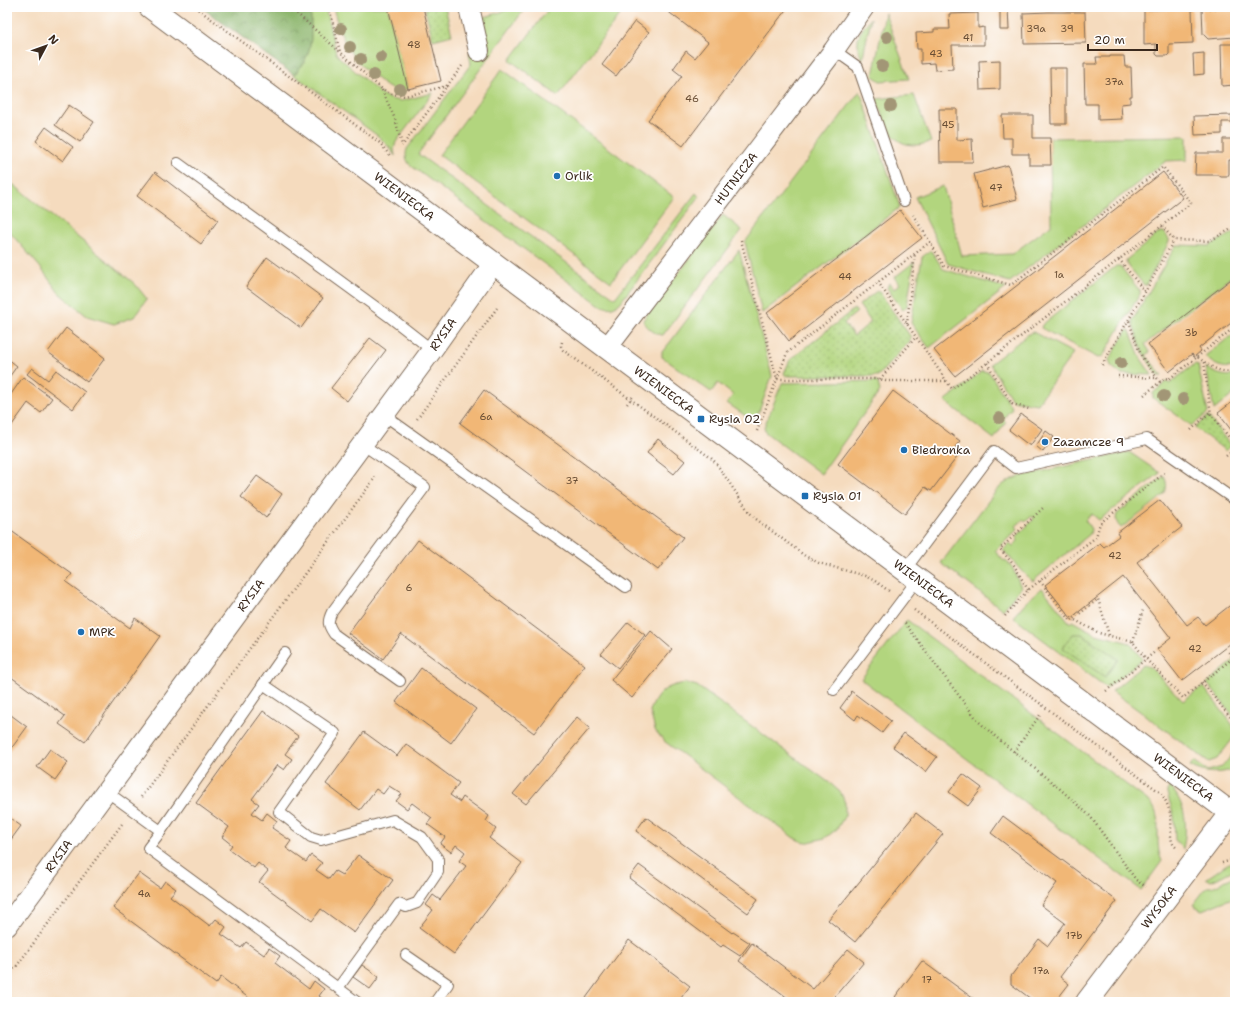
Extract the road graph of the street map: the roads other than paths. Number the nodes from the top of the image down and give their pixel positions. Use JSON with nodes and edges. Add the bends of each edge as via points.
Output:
{"nodes":[{"id":1,"x":150,"y":7,"type":"edge"},
{"id":2,"x":469,"y":7,"type":"edge"},
{"id":3,"x":864,"y":7,"type":"edge"},
{"id":4,"x":834,"y":50,"type":"junction"},
{"id":5,"x":479,"y":51,"type":"dead end"},
{"id":6,"x":178,"y":163,"type":"dead end"},
{"id":7,"x":904,"y":201,"type":"road end"},
{"id":8,"x":493,"y":264,"type":"junction"},
{"id":9,"x":607,"y":348,"type":"junction"},
{"id":10,"x":432,"y":350,"type":"junction"},
{"id":11,"x":384,"y":415,"type":"junction"},
{"id":12,"x":362,"y":444,"type":"junction"},
{"id":13,"x":1235,"y":500,"type":"edge"},
{"id":14,"x":911,"y":575,"type":"junction"},
{"id":15,"x":626,"y":587,"type":"dead end"},
{"id":16,"x":285,"y":653,"type":"dead end"},
{"id":17,"x":400,"y":681,"type":"dead end"},
{"id":18,"x":263,"y":684,"type":"junction"},
{"id":19,"x":834,"y":690,"type":"dead end"},
{"id":20,"x":106,"y":791,"type":"junction"},
{"id":21,"x":1233,"y":812,"type":"edge"},
{"id":22,"x":161,"y":831,"type":"junction"},
{"id":23,"x":7,"y":926,"type":"edge"},
{"id":24,"x":406,"y":955,"type":"dead end"},
{"id":25,"x":338,"y":988,"type":"junction"},
{"id":26,"x":357,"y":1002,"type":"edge"},
{"id":27,"x":435,"y":1002,"type":"edge"},
{"id":28,"x":1087,"y":1002,"type":"edge"}],
"edges":[{"from":1,"to":8,"type":"street","name":"WIENIECKA"},
{"from":2,"to":5,"type":"street"},
{"from":3,"to":4,"type":"street","name":"HUTNICZA"},
{"from":4,"to":7,"type":"lane","via":[[858,67]]},
{"from":4,"to":9,"type":"street","name":"HUTNICZA"},
{"from":6,"to":10,"type":"lane"},
{"from":8,"to":9,"type":"street","name":"WIENIECKA"},
{"from":8,"to":10,"type":"street","name":"RYSIA"},
{"from":9,"to":14,"type":"street","name":"WIENIECKA"},
{"from":10,"to":11,"type":"street","name":"RYSIA"},
{"from":11,"to":12,"type":"street","name":"RYSIA"},
{"from":11,"to":15,"type":"lane"},
{"from":12,"to":17,"type":"lane","via":[[425,487],[332,612],[329,626],[334,634]]},
{"from":12,"to":20,"type":"street","name":"RYSIA"},
{"from":13,"to":14,"type":"lane","via":[[1147,439],[1016,468],[994,451]]},
{"from":14,"to":19,"type":"lane","via":[[901,600]]},
{"from":14,"to":21,"type":"street","name":"WIENIECKA"},
{"from":16,"to":18,"type":"lane"},
{"from":18,"to":22,"type":"lane"},
{"from":18,"to":25,"type":"lane","via":[[334,733],[279,812],[311,837],[321,840],[392,820],[422,836],[438,859],[438,872],[417,903],[406,907],[399,904]]},
{"from":20,"to":22,"type":"lane"},
{"from":20,"to":23,"type":"street","name":"RYSIA"},
{"from":21,"to":28,"type":"street","name":"WYSOKA"},
{"from":22,"to":25,"type":"lane","via":[[148,848]]},
{"from":24,"to":27,"type":"lane","via":[[448,984]]},
{"from":25,"to":26,"type":"lane"}]}
